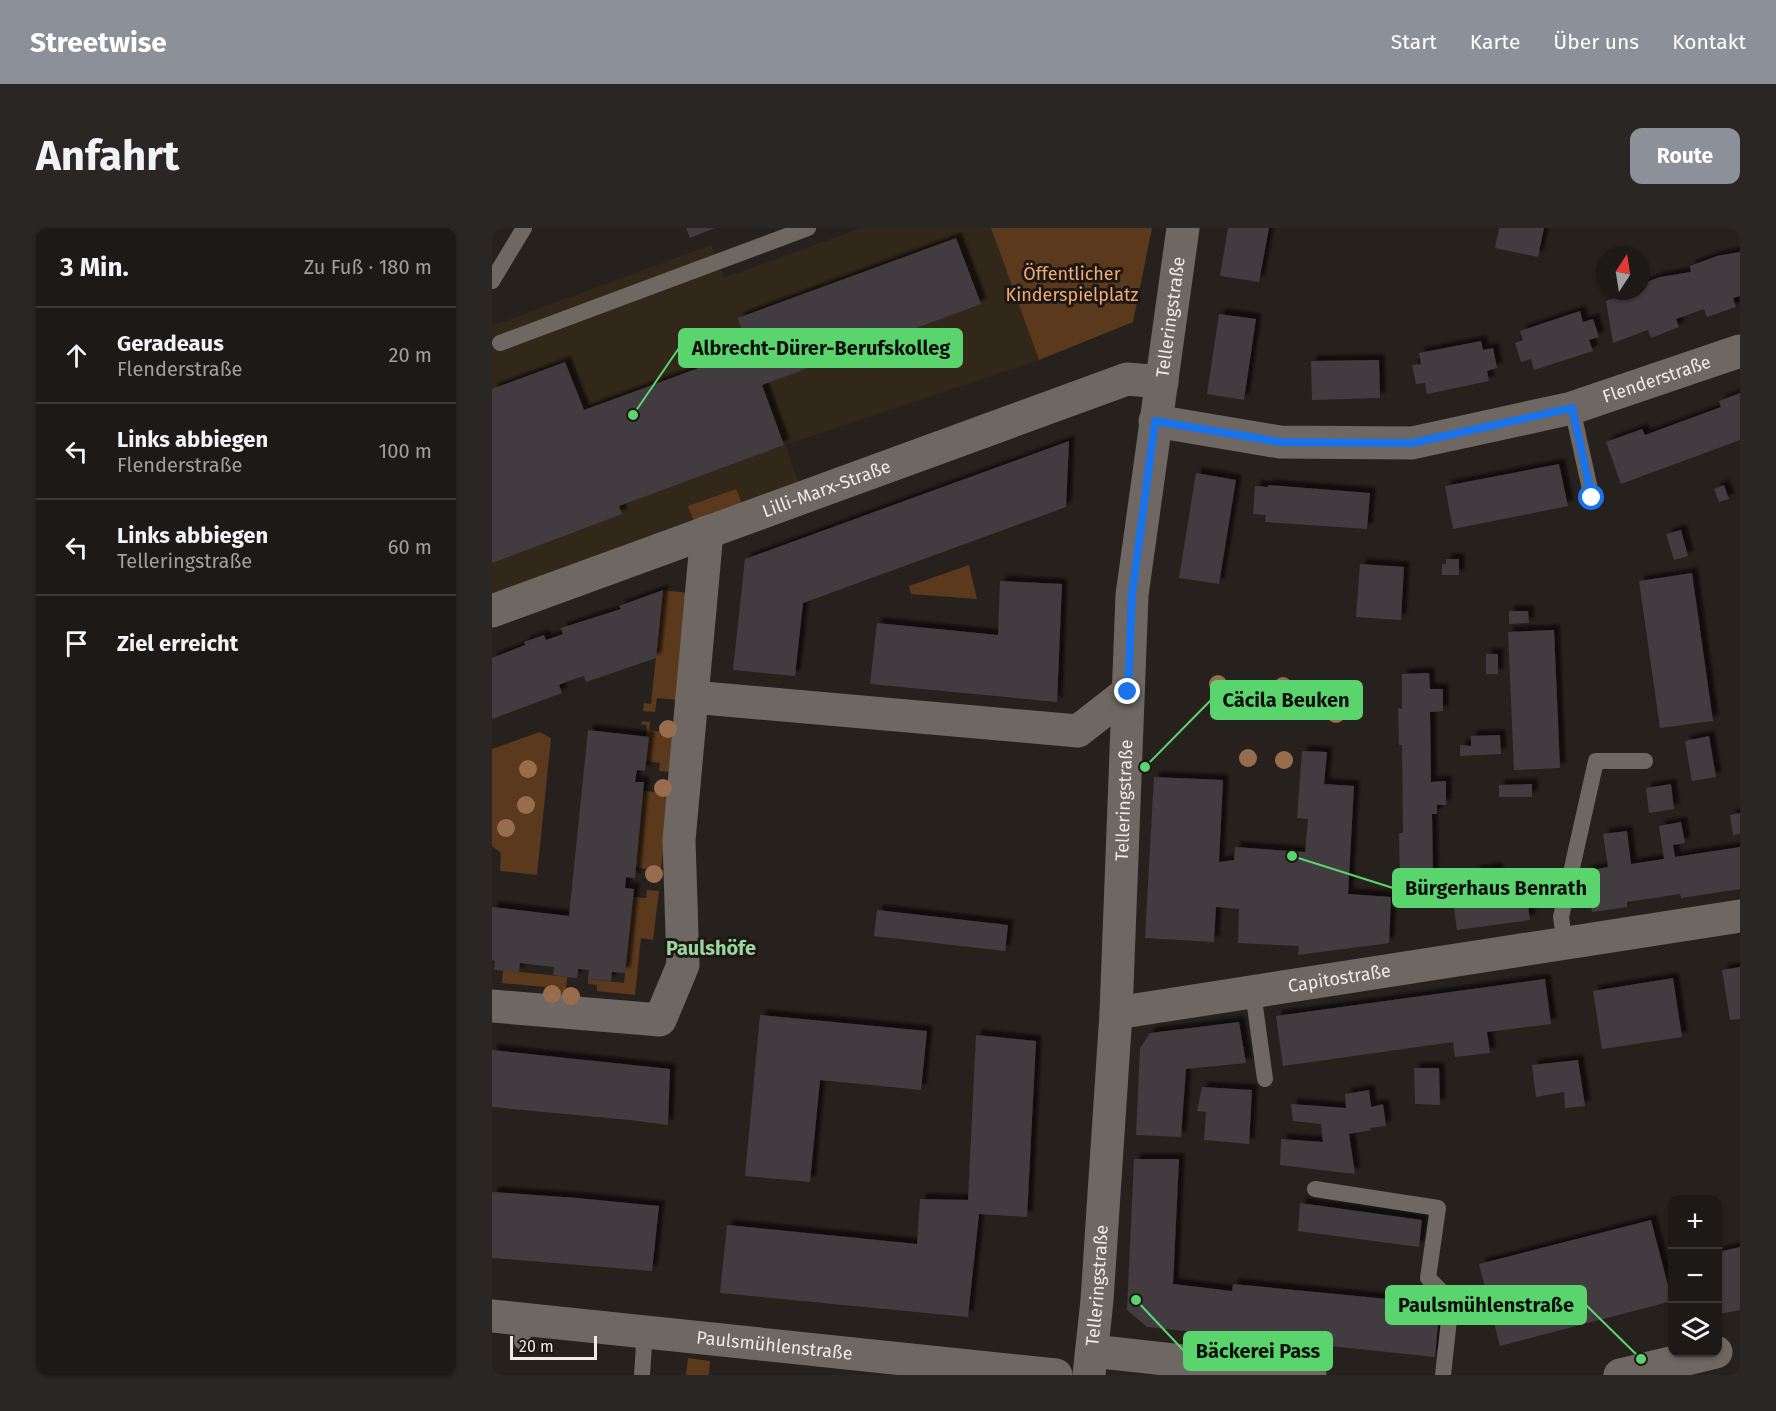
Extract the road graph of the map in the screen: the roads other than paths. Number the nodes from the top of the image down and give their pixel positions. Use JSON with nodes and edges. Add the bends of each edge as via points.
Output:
{"nodes":[{"id":1,"x":524,"y":228,"type":"edge"},
{"id":2,"x":808,"y":228,"type":"edge"},
{"id":3,"x":1183,"y":228,"type":"edge"},
{"id":4,"x":492,"y":281,"type":"edge"},
{"id":5,"x":500,"y":343,"type":"dead end"},
{"id":6,"x":1740,"y":351,"type":"edge"},
{"id":7,"x":1162,"y":382,"type":"junction"},
{"id":8,"x":1572,"y":408,"type":"junction"},
{"id":9,"x":1155,"y":421,"type":"junction"},
{"id":10,"x":1592,"y":498,"type":"dead end"},
{"id":11,"x":707,"y":532,"type":"junction"},
{"id":12,"x":492,"y":611,"type":"edge"},
{"id":13,"x":1128,"y":692,"type":"junction"},
{"id":14,"x":692,"y":697,"type":"junction"},
{"id":15,"x":1645,"y":761,"type":"dead end"},
{"id":16,"x":1740,"y":916,"type":"edge"},
{"id":17,"x":1565,"y":945,"type":"junction"},
{"id":18,"x":1253,"y":992,"type":"junction"},
{"id":19,"x":492,"y":1006,"type":"edge"},
{"id":20,"x":1116,"y":1013,"type":"junction"},
{"id":21,"x":1265,"y":1079,"type":"dead end"},
{"id":22,"x":1315,"y":1189,"type":"dead end"},
{"id":23,"x":512,"y":1326,"type":"edge"},
{"id":24,"x":645,"y":1331,"type":"junction"},
{"id":25,"x":1740,"y":1347,"type":"edge"},
{"id":26,"x":1722,"y":1351,"type":"edge"},
{"id":27,"x":1696,"y":1357,"type":"edge"},
{"id":28,"x":1090,"y":1363,"type":"edge"},
{"id":29,"x":642,"y":1375,"type":"edge"},
{"id":30,"x":1056,"y":1375,"type":"edge"},
{"id":31,"x":1310,"y":1375,"type":"edge"},
{"id":32,"x":1443,"y":1375,"type":"edge"},
{"id":33,"x":1620,"y":1375,"type":"edge"}],
"edges":[{"from":1,"to":4,"type":"lane"},
{"from":2,"to":5,"type":"lane"},
{"from":3,"to":7,"type":"street","name":"Telleringstraße"},
{"from":6,"to":8,"type":"street","name":"Flenderstraße"},
{"from":7,"to":9,"type":"street","name":"Telleringstraße"},
{"from":7,"to":11,"type":"street","name":"Lilli-Marx-Straße","via":[[1127,379]]},
{"from":8,"to":9,"type":"street","name":"Flenderstraße","via":[[1412,443],[1280,442]]},
{"from":8,"to":10,"type":"lane"},
{"from":9,"to":13,"type":"street","name":"Telleringstraße","via":[[1132,595]]},
{"from":11,"to":12,"type":"street","name":"Lilli-Marx-Straße"},
{"from":11,"to":14,"type":"street"},
{"from":13,"to":14,"type":"street","via":[[1078,731]]},
{"from":13,"to":20,"type":"street","name":"Telleringstraße"},
{"from":14,"to":19,"type":"street","via":[[679,840],[683,965],[660,1020]]},
{"from":15,"to":17,"type":"lane","via":[[1596,761],[1561,917]]},
{"from":16,"to":17,"type":"street","name":"Capitostraße"},
{"from":17,"to":18,"type":"street","name":"Capitostraße"},
{"from":18,"to":20,"type":"street","name":"Capitostraße"},
{"from":18,"to":21,"type":"lane"},
{"from":20,"to":28,"type":"street","name":"Telleringstraße"},
{"from":22,"to":32,"type":"lane","via":[[1438,1208],[1428,1278],[1451,1301]]},
{"from":23,"to":24,"type":"street","name":"Paulsmühlenstraße"},
{"from":24,"to":29,"type":"lane"},
{"from":24,"to":30,"type":"street","name":"Paulsmühlenstraße"},
{"from":25,"to":26,"type":"street"},
{"from":27,"to":33,"type":"street"},
{"from":28,"to":31,"type":"street"}]}
